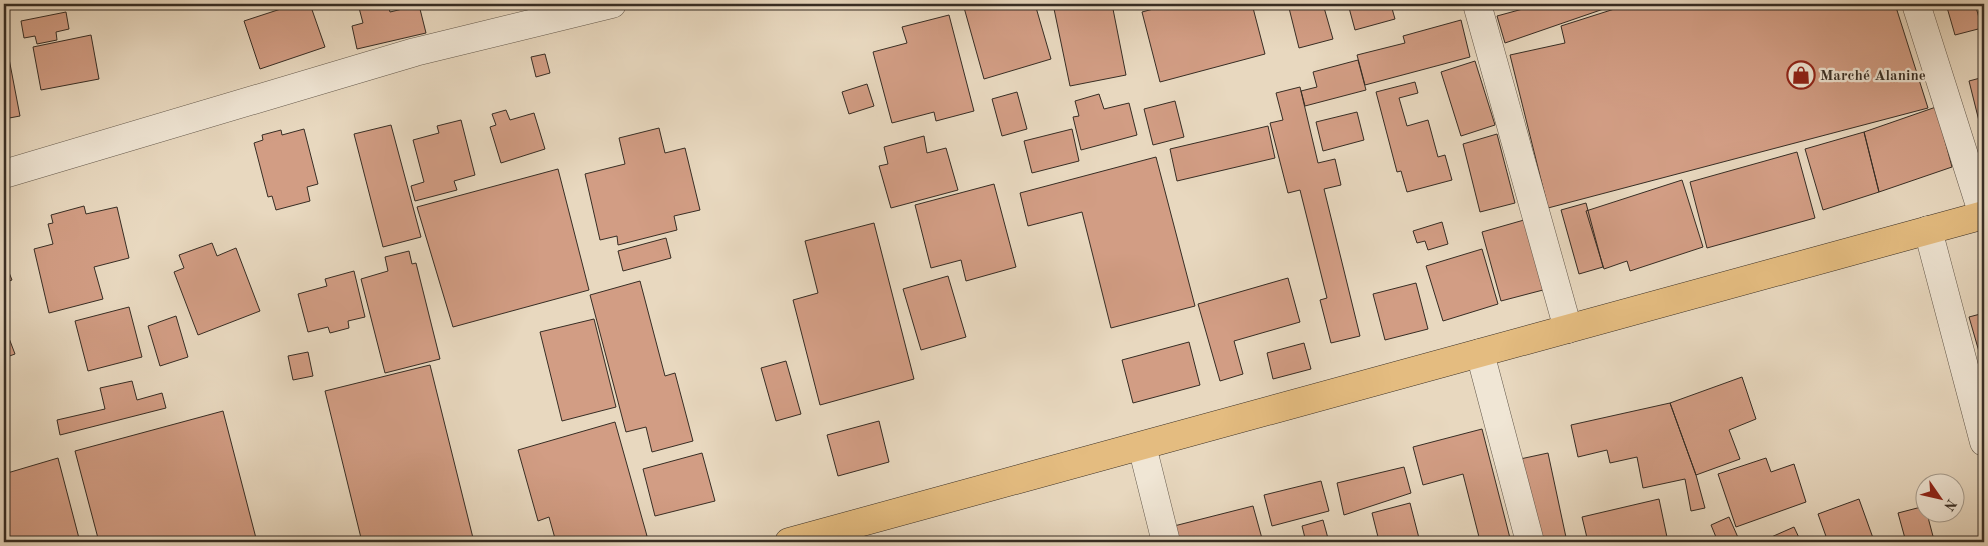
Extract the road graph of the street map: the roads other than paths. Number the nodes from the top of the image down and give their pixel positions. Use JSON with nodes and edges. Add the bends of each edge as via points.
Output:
{"nodes":[{"id":1,"x":612,"y":4,"type":"edge"},
{"id":2,"x":1477,"y":4,"type":"edge"},
{"id":3,"x":1916,"y":4,"type":"edge"},
{"id":4,"x":4,"y":174,"type":"edge"},
{"id":5,"x":1984,"y":215,"type":"edge"},
{"id":6,"x":1928,"y":230,"type":"junction"},
{"id":7,"x":1568,"y":329,"type":"junction"},
{"id":8,"x":1480,"y":353,"type":"junction"},
{"id":9,"x":1984,"y":442,"type":"edge"},
{"id":10,"x":1142,"y":446,"type":"junction"},
{"id":11,"x":789,"y":542,"type":"edge"},
{"id":12,"x":1166,"y":542,"type":"edge"},
{"id":13,"x":1530,"y":542,"type":"edge"}],
"edges":[{"from":1,"to":4,"type":"street","via":[[414,52]]},
{"from":2,"to":7,"type":"street"},
{"from":3,"to":5,"type":"street"},
{"from":5,"to":6,"type":"highway"},
{"from":6,"to":7,"type":"highway"},
{"from":6,"to":9,"type":"street"},
{"from":7,"to":8,"type":"highway"},
{"from":8,"to":10,"type":"highway"},
{"from":8,"to":13,"type":"street"},
{"from":10,"to":11,"type":"highway"},
{"from":10,"to":12,"type":"street"}]}
